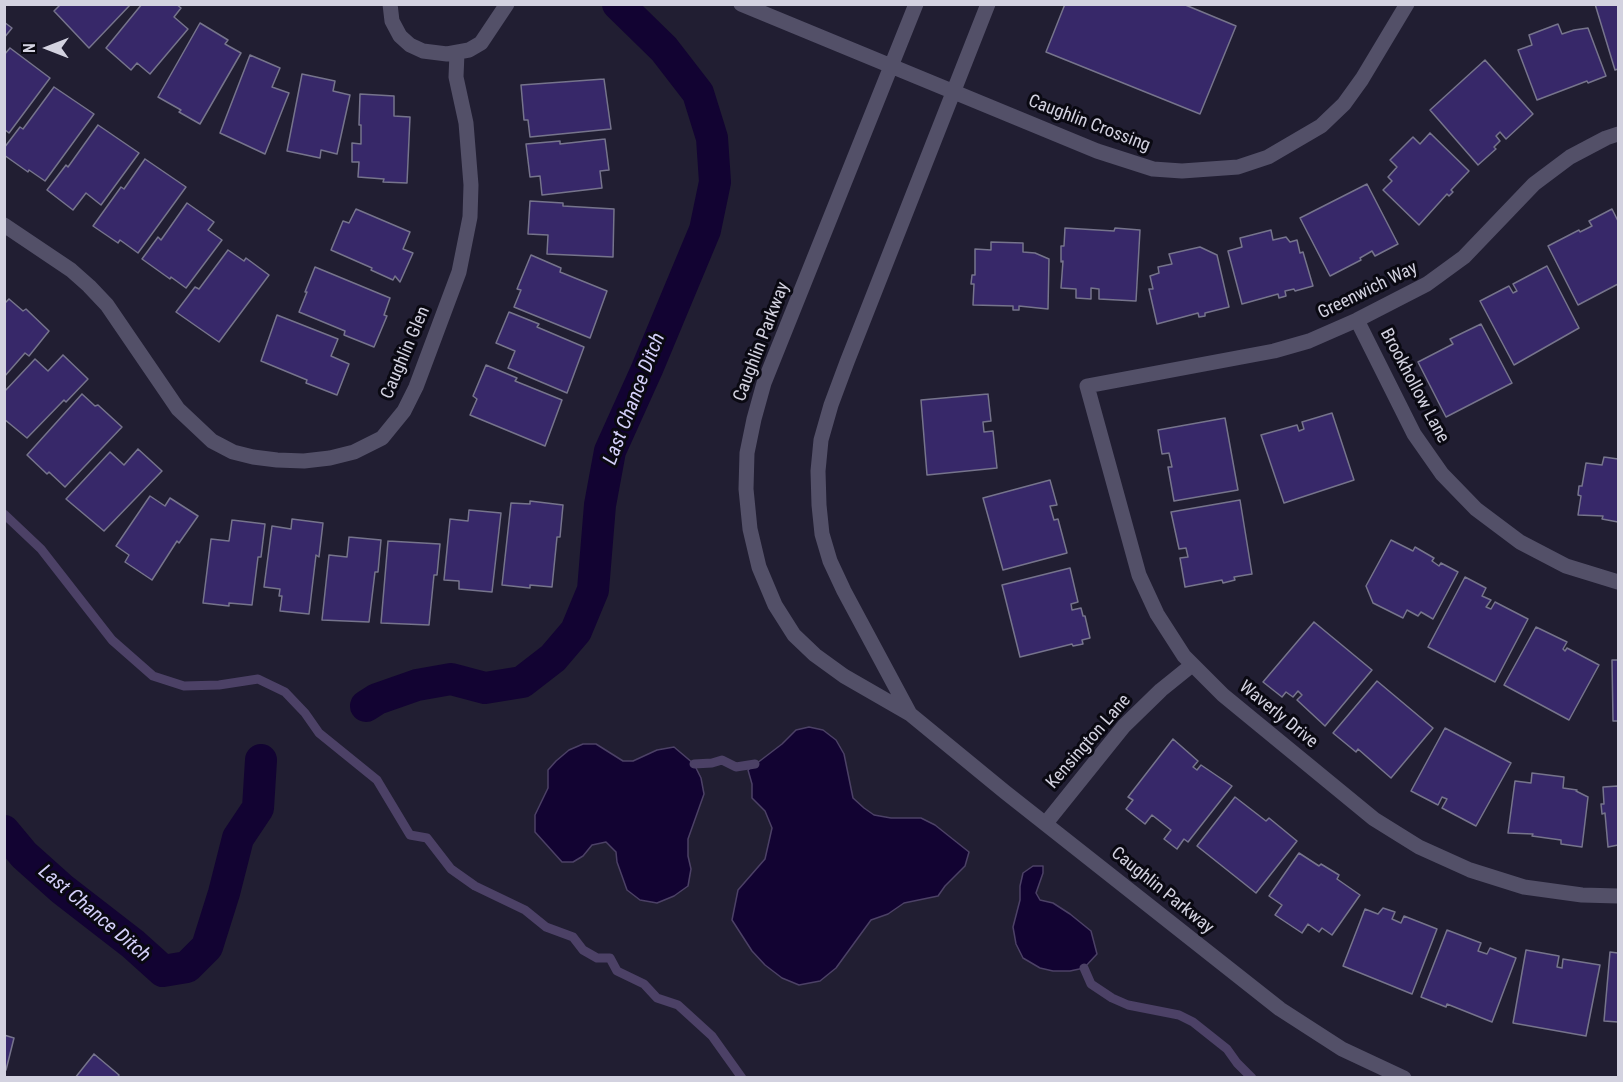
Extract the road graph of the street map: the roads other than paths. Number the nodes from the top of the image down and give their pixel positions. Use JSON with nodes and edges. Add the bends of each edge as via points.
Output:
{"nodes":[{"id":1,"x":390,"y":4,"type":"edge"},
{"id":2,"x":507,"y":4,"type":"edge"},
{"id":3,"x":741,"y":4,"type":"edge"},
{"id":4,"x":916,"y":4,"type":"edge"},
{"id":5,"x":988,"y":4,"type":"edge"},
{"id":6,"x":1407,"y":4,"type":"edge"},
{"id":7,"x":457,"y":53,"type":"junction"},
{"id":8,"x":892,"y":68,"type":"junction"},
{"id":9,"x":954,"y":93,"type":"junction"},
{"id":10,"x":1618,"y":134,"type":"edge"},
{"id":11,"x":4,"y":225,"type":"edge"},
{"id":12,"x":1357,"y":320,"type":"junction"},
{"id":13,"x":1086,"y":386,"type":"joint"},
{"id":14,"x":1618,"y":582,"type":"edge"},
{"id":15,"x":1192,"y":665,"type":"junction"},
{"id":16,"x":910,"y":714,"type":"junction"},
{"id":17,"x":1046,"y":823,"type":"junction"},
{"id":18,"x":1618,"y":896,"type":"edge"},
{"id":19,"x":1404,"y":1077,"type":"edge"}],
"edges":[{"from":1,"to":7,"type":"street","via":[[400,36],[410,45],[423,51]]},
{"from":2,"to":7,"type":"street","via":[[482,44]]},
{"from":3,"to":8,"type":"street","name":"Caughlin Crossing"},
{"from":4,"to":8,"type":"street","name":"Caughlin Parkway"},
{"from":5,"to":9,"type":"street","name":"Caughlin Parkway"},
{"from":6,"to":9,"type":"street","name":"Caughlin Crossing","via":[[1344,104],[1321,126],[1268,157],[1238,167],[1153,169],[1097,151]]},
{"from":7,"to":11,"type":"street","name":"Caughlin Glen","via":[[456,77],[470,151],[471,185],[470,217],[459,272],[404,411],[382,438],[354,452],[303,461],[278,460],[233,452],[212,441],[178,409],[107,305],[89,286]]},
{"from":8,"to":9,"type":"street","name":"Caughlin Crossing"},
{"from":8,"to":16,"type":"street","name":"Caughlin Parkway","via":[[764,383],[747,453],[746,489],[759,567],[775,605],[794,635],[844,676]]},
{"from":9,"to":16,"type":"street","name":"Caughlin Parkway","via":[[831,405],[821,440],[818,471],[822,534],[830,561]]},
{"from":10,"to":12,"type":"street","name":"Greenwich Way","via":[[1570,157],[1533,184],[1464,257],[1427,284]]},
{"from":12,"to":13,"type":"street","name":"Greenwich Way","via":[[1274,351]]},
{"from":12,"to":14,"type":"street","name":"Brookhollow Lane","via":[[1414,434],[1442,474],[1476,509],[1520,542],[1566,566]]},
{"from":13,"to":15,"type":"street","name":"Waverly Drive","via":[[1139,575],[1157,614]]},
{"from":15,"to":17,"type":"street","name":"Kensington Lane","via":[[1124,726]]},
{"from":15,"to":18,"type":"street","name":"Waverly Drive","via":[[1222,695],[1374,819],[1419,847],[1470,870],[1524,887]]},
{"from":16,"to":17,"type":"street","name":"Caughlin Parkway"},
{"from":17,"to":19,"type":"street","name":"Caughlin Parkway","via":[[1280,1009],[1342,1049]]}]}
